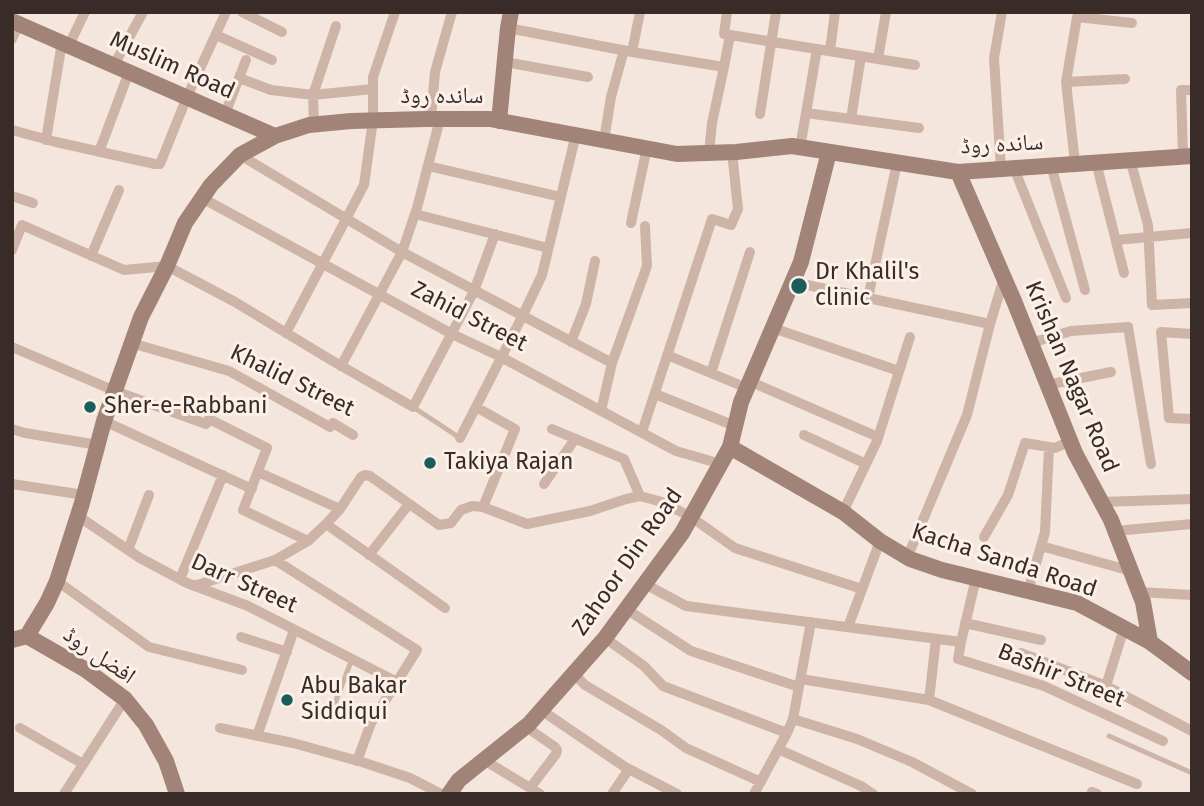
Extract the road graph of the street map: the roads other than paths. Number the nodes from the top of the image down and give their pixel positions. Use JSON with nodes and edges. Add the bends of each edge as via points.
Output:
{"nodes":[{"id":1,"x":85,"y":12,"type":"edge"},
{"id":2,"x":143,"y":12,"type":"edge"},
{"id":3,"x":226,"y":12,"type":"edge"},
{"id":4,"x":242,"y":12,"type":"edge"},
{"id":5,"x":452,"y":12,"type":"edge"},
{"id":6,"x":640,"y":12,"type":"edge"},
{"id":7,"x":727,"y":12,"type":"edge"},
{"id":8,"x":776,"y":12,"type":"edge"},
{"id":9,"x":835,"y":12,"type":"edge"},
{"id":10,"x":886,"y":12,"type":"edge"},
{"id":11,"x":1002,"y":12,"type":"edge"},
{"id":12,"x":392,"y":13,"type":"edge"},
{"id":13,"x":510,"y":20,"type":"edge"},
{"id":14,"x":15,"y":22,"type":"edge"},
{"id":15,"x":1132,"y":23,"type":"dead end"},
{"id":16,"x":336,"y":26,"type":"dead end"},
{"id":17,"x":282,"y":32,"type":"dead end"},
{"id":18,"x":216,"y":34,"type":"junction"},
{"id":19,"x":730,"y":35,"type":"junction"},
{"id":20,"x":12,"y":39,"type":"edge"},
{"id":21,"x":772,"y":41,"type":"junction"},
{"id":22,"x":65,"y":44,"type":"junction"},
{"id":23,"x":817,"y":49,"type":"junction"},
{"id":24,"x":830,"y":50,"type":"junction"},
{"id":25,"x":628,"y":51,"type":"junction"},
{"id":26,"x":861,"y":56,"type":"junction"},
{"id":27,"x":878,"y":59,"type":"junction"},
{"id":28,"x":246,"y":60,"type":"dead end"},
{"id":29,"x":272,"y":60,"type":"dead end"},
{"id":30,"x":505,"y":62,"type":"junction"},
{"id":31,"x":114,"y":65,"type":"junction"},
{"id":32,"x":915,"y":65,"type":"dead end"},
{"id":33,"x":724,"y":67,"type":"junction"},
{"id":34,"x":129,"y":72,"type":"junction"},
{"id":35,"x":588,"y":77,"type":"dead end"},
{"id":36,"x":239,"y":78,"type":"junction"},
{"id":37,"x":1125,"y":79,"type":"dead end"},
{"id":38,"x":1066,"y":82,"type":"junction"},
{"id":39,"x":373,"y":89,"type":"junction"},
{"id":40,"x":1192,"y":90,"type":"edge"},
{"id":41,"x":313,"y":95,"type":"junction"},
{"id":42,"x":187,"y":97,"type":"junction"},
{"id":43,"x":806,"y":113,"type":"junction"},
{"id":44,"x":225,"y":114,"type":"junction"},
{"id":45,"x":760,"y":114,"type":"dead end"},
{"id":46,"x":436,"y":119,"type":"junction"},
{"id":47,"x":851,"y":119,"type":"junction"},
{"id":48,"x":373,"y":120,"type":"junction"},
{"id":49,"x":499,"y":121,"type":"junction"},
{"id":50,"x":314,"y":125,"type":"junction"},
{"id":51,"x":919,"y":128,"type":"dead end"},
{"id":52,"x":12,"y":130,"type":"edge"},
{"id":53,"x":576,"y":134,"type":"junction"},
{"id":54,"x":275,"y":136,"type":"junction"},
{"id":55,"x":46,"y":139,"type":"junction"},
{"id":56,"x":604,"y":139,"type":"junction"},
{"id":57,"x":648,"y":148,"type":"junction"},
{"id":58,"x":800,"y":148,"type":"junction"},
{"id":59,"x":99,"y":152,"type":"junction"},
{"id":60,"x":732,"y":152,"type":"junction"},
{"id":61,"x":829,"y":152,"type":"junction"},
{"id":62,"x":709,"y":153,"type":"junction"},
{"id":63,"x":240,"y":155,"type":"junction"},
{"id":64,"x":1187,"y":156,"type":"edge"},
{"id":65,"x":1130,"y":159,"type":"junction"},
{"id":66,"x":1096,"y":162,"type":"junction"},
{"id":67,"x":897,"y":163,"type":"junction"},
{"id":68,"x":1075,"y":163,"type":"junction"},
{"id":69,"x":1051,"y":165,"type":"junction"},
{"id":70,"x":428,"y":166,"type":"junction"},
{"id":71,"x":1008,"y":168,"type":"junction"},
{"id":72,"x":958,"y":172,"type":"junction"},
{"id":73,"x":118,"y":190,"type":"dead end"},
{"id":74,"x":12,"y":196,"type":"edge"},
{"id":75,"x":561,"y":197,"type":"junction"},
{"id":76,"x":202,"y":198,"type":"junction"},
{"id":77,"x":33,"y":203,"type":"dead end"},
{"id":78,"x":415,"y":214,"type":"junction"},
{"id":79,"x":345,"y":219,"type":"junction"},
{"id":80,"x":631,"y":223,"type":"dead end"},
{"id":81,"x":645,"y":226,"type":"dead end"},
{"id":82,"x":1192,"y":233,"type":"edge"},
{"id":83,"x":495,"y":234,"type":"junction"},
{"id":84,"x":1148,"y":237,"type":"junction"},
{"id":85,"x":1116,"y":240,"type":"junction"},
{"id":86,"x":548,"y":248,"type":"junction"},
{"id":87,"x":12,"y":250,"type":"edge"},
{"id":88,"x":402,"y":252,"type":"junction"},
{"id":89,"x":750,"y":252,"type":"dead end"},
{"id":90,"x":91,"y":256,"type":"junction"},
{"id":91,"x":594,"y":261,"type":"dead end"},
{"id":92,"x":324,"y":264,"type":"junction"},
{"id":93,"x":167,"y":266,"type":"junction"},
{"id":94,"x":1124,"y":273,"type":"dead end"},
{"id":95,"x":1004,"y":278,"type":"junction"},
{"id":96,"x":793,"y":282,"type":"junction"},
{"id":97,"x":1085,"y":290,"type":"dead end"},
{"id":98,"x":474,"y":291,"type":"junction"},
{"id":99,"x":379,"y":295,"type":"junction"},
{"id":100,"x":868,"y":298,"type":"junction"},
{"id":101,"x":1066,"y":298,"type":"dead end"},
{"id":102,"x":1192,"y":303,"type":"edge"},
{"id":103,"x":522,"y":317,"type":"junction"},
{"id":104,"x":990,"y":324,"type":"junction"},
{"id":105,"x":773,"y":328,"type":"junction"},
{"id":106,"x":286,"y":333,"type":"junction"},
{"id":107,"x":452,"y":334,"type":"junction"},
{"id":108,"x":1192,"y":334,"type":"edge"},
{"id":109,"x":910,"y":338,"type":"dead end"},
{"id":110,"x":571,"y":342,"type":"junction"},
{"id":111,"x":131,"y":343,"type":"junction"},
{"id":112,"x":1031,"y":343,"type":"junction"},
{"id":113,"x":12,"y":346,"type":"edge"},
{"id":114,"x":667,"y":355,"type":"junction"},
{"id":115,"x":501,"y":357,"type":"junction"},
{"id":116,"x":612,"y":363,"type":"junction"},
{"id":117,"x":341,"y":366,"type":"junction"},
{"id":118,"x":900,"y":371,"type":"junction"},
{"id":119,"x":1111,"y":372,"type":"dead end"},
{"id":120,"x":711,"y":373,"type":"junction"},
{"id":121,"x":748,"y":385,"type":"junction"},
{"id":122,"x":1047,"y":386,"type":"junction"},
{"id":123,"x":115,"y":391,"type":"junction"},
{"id":124,"x":655,"y":394,"type":"junction"},
{"id":125,"x":413,"y":407,"type":"junction"},
{"id":126,"x":476,"y":407,"type":"junction"},
{"id":127,"x":601,"y":411,"type":"junction"},
{"id":128,"x":1192,"y":419,"type":"edge"},
{"id":129,"x":104,"y":421,"type":"junction"},
{"id":130,"x":735,"y":426,"type":"junction"},
{"id":131,"x":12,"y":429,"type":"edge"},
{"id":132,"x":552,"y":429,"type":"dead end"},
{"id":133,"x":642,"y":432,"type":"junction"},
{"id":134,"x":353,"y":435,"type":"dead end"},
{"id":135,"x":804,"y":435,"type":"dead end"},
{"id":136,"x":878,"y":437,"type":"junction"},
{"id":137,"x":460,"y":438,"type":"joint"},
{"id":138,"x":575,"y":439,"type":"junction"},
{"id":139,"x":1070,"y":441,"type":"junction"},
{"id":140,"x":98,"y":446,"type":"junction"},
{"id":141,"x":730,"y":447,"type":"junction"},
{"id":142,"x":1049,"y":447,"type":"junction"},
{"id":143,"x":721,"y":464,"type":"junction"},
{"id":144,"x":866,"y":464,"type":"junction"},
{"id":145,"x":1152,"y":464,"type":"dead end"},
{"id":146,"x":258,"y":472,"type":"junction"},
{"id":147,"x":223,"y":475,"type":"junction"},
{"id":148,"x":12,"y":484,"type":"edge"},
{"id":149,"x":544,"y":484,"type":"dead end"},
{"id":150,"x":252,"y":489,"type":"junction"},
{"id":151,"x":84,"y":495,"type":"junction"},
{"id":152,"x":149,"y":495,"type":"dead end"},
{"id":153,"x":640,"y":496,"type":"junction"},
{"id":154,"x":1192,"y":499,"type":"edge"},
{"id":155,"x":1101,"y":502,"type":"junction"},
{"id":156,"x":409,"y":504,"type":"junction"},
{"id":157,"x":483,"y":507,"type":"junction"},
{"id":158,"x":340,"y":509,"type":"junction"},
{"id":159,"x":843,"y":512,"type":"junction"},
{"id":160,"x":78,"y":516,"type":"junction"},
{"id":161,"x":691,"y":517,"type":"junction"},
{"id":162,"x":326,"y":524,"type":"junction"},
{"id":163,"x":1192,"y":524,"type":"edge"},
{"id":164,"x":1115,"y":531,"type":"junction"},
{"id":165,"x":984,"y":537,"type":"dead end"},
{"id":166,"x":307,"y":541,"type":"junction"},
{"id":167,"x":880,"y":541,"type":"junction"},
{"id":168,"x":1041,"y":546,"type":"junction"},
{"id":169,"x":128,"y":550,"type":"junction"},
{"id":170,"x":369,"y":555,"type":"junction"},
{"id":171,"x":907,"y":558,"type":"junction"},
{"id":172,"x":275,"y":560,"type":"junction"},
{"id":173,"x":1131,"y":571,"type":"junction"},
{"id":174,"x":976,"y":578,"type":"junction"},
{"id":175,"x":180,"y":579,"type":"junction"},
{"id":176,"x":57,"y":581,"type":"junction"},
{"id":177,"x":645,"y":584,"type":"junction"},
{"id":178,"x":194,"y":586,"type":"junction"},
{"id":179,"x":862,"y":589,"type":"junction"},
{"id":180,"x":1028,"y":591,"type":"junction"},
{"id":181,"x":1139,"y":592,"type":"junction"},
{"id":182,"x":1192,"y":596,"type":"edge"},
{"id":183,"x":445,"y":608,"type":"dead end"},
{"id":184,"x":626,"y":609,"type":"junction"},
{"id":185,"x":811,"y":622,"type":"junction"},
{"id":186,"x":965,"y":623,"type":"junction"},
{"id":187,"x":848,"y":627,"type":"junction"},
{"id":188,"x":1124,"y":628,"type":"junction"},
{"id":189,"x":294,"y":629,"type":"junction"},
{"id":190,"x":241,"y":637,"type":"dead end"},
{"id":191,"x":20,"y":638,"type":"edge"},
{"id":192,"x":605,"y":638,"type":"junction"},
{"id":193,"x":936,"y":639,"type":"junction"},
{"id":194,"x":1041,"y":640,"type":"dead end"},
{"id":195,"x":961,"y":642,"type":"junction"},
{"id":196,"x":1150,"y":642,"type":"junction"},
{"id":197,"x":286,"y":652,"type":"junction"},
{"id":198,"x":1021,"y":653,"type":"dead end"},
{"id":199,"x":352,"y":659,"type":"junction"},
{"id":200,"x":242,"y":670,"type":"dead end"},
{"id":201,"x":1192,"y":673,"type":"edge"},
{"id":202,"x":574,"y":674,"type":"junction"},
{"id":203,"x":397,"y":682,"type":"junction"},
{"id":204,"x":800,"y":683,"type":"junction"},
{"id":205,"x":1106,"y":686,"type":"junction"},
{"id":206,"x":125,"y":699,"type":"junction"},
{"id":207,"x":929,"y":700,"type":"junction"},
{"id":208,"x":541,"y":710,"type":"junction"},
{"id":209,"x":332,"y":711,"type":"dead end"},
{"id":210,"x":793,"y":719,"type":"junction"},
{"id":211,"x":526,"y":727,"type":"junction"},
{"id":212,"x":20,"y":728,"type":"dead end"},
{"id":213,"x":220,"y":728,"type":"dead end"},
{"id":214,"x":1192,"y":731,"type":"edge"},
{"id":215,"x":787,"y":733,"type":"junction"},
{"id":216,"x":257,"y":736,"type":"junction"},
{"id":217,"x":1108,"y":736,"type":"dead end"},
{"id":218,"x":1163,"y":741,"type":"dead end"},
{"id":219,"x":778,"y":749,"type":"junction"},
{"id":220,"x":484,"y":760,"type":"junction"},
{"id":221,"x":357,"y":761,"type":"junction"},
{"id":222,"x":83,"y":764,"type":"junction"},
{"id":223,"x":629,"y":769,"type":"junction"},
{"id":224,"x":1192,"y":773,"type":"edge"},
{"id":225,"x":761,"y":782,"type":"junction"},
{"id":226,"x":1137,"y":784,"type":"dead end"},
{"id":227,"x":660,"y":790,"type":"edge"},
{"id":228,"x":535,"y":791,"type":"edge"},
{"id":229,"x":64,"y":794,"type":"edge"},
{"id":230,"x":177,"y":794,"type":"edge"},
{"id":231,"x":441,"y":794,"type":"edge"},
{"id":232,"x":449,"y":794,"type":"edge"},
{"id":233,"x":612,"y":794,"type":"edge"},
{"id":234,"x":677,"y":794,"type":"edge"},
{"id":235,"x":754,"y":794,"type":"edge"},
{"id":236,"x":873,"y":794,"type":"edge"},
{"id":237,"x":972,"y":794,"type":"edge"},
{"id":238,"x":1091,"y":794,"type":"edge"},
{"id":239,"x":1097,"y":794,"type":"edge"}],
"edges":[{"from":1,"to":22,"type":"street"},
{"from":2,"to":31,"type":"street"},
{"from":3,"to":18,"type":"street"},
{"from":4,"to":17,"type":"street"},
{"from":5,"to":46,"type":"street","via":[[435,72]]},
{"from":6,"to":25,"type":"street"},
{"from":7,"to":19,"type":"street","via":[[724,34]]},
{"from":8,"to":21,"type":"street"},
{"from":9,"to":24,"type":"street"},
{"from":10,"to":27,"type":"street"},
{"from":11,"to":71,"type":"street","via":[[994,58]]},
{"from":12,"to":39,"type":"street"},
{"from":13,"to":25,"type":"street"},
{"from":13,"to":30,"type":"main road"},
{"from":14,"to":20,"type":"street"},
{"from":14,"to":22,"type":"main road","name":"Muslim Road"},
{"from":15,"to":38,"type":"street","via":[[1077,17]]},
{"from":16,"to":41,"type":"street"},
{"from":18,"to":29,"type":"street"},
{"from":18,"to":42,"type":"street"},
{"from":19,"to":21,"type":"street"},
{"from":19,"to":33,"type":"street"},
{"from":21,"to":23,"type":"street"},
{"from":21,"to":45,"type":"street"},
{"from":22,"to":31,"type":"main road","name":"Muslim Road"},
{"from":22,"to":55,"type":"street"},
{"from":23,"to":24,"type":"street"},
{"from":23,"to":43,"type":"street"},
{"from":24,"to":26,"type":"street"},
{"from":25,"to":33,"type":"street"},
{"from":25,"to":56,"type":"street","via":[[611,97]]},
{"from":26,"to":27,"type":"street"},
{"from":26,"to":47,"type":"street"},
{"from":27,"to":32,"type":"street"},
{"from":28,"to":36,"type":"street"},
{"from":30,"to":35,"type":"street"},
{"from":30,"to":49,"type":"main road"},
{"from":31,"to":34,"type":"main road","name":"Muslim Road"},
{"from":33,"to":62,"type":"street"},
{"from":34,"to":42,"type":"main road","name":"Muslim Road"},
{"from":34,"to":59,"type":"street"},
{"from":36,"to":41,"type":"street","via":[[271,90]]},
{"from":36,"to":44,"type":"street"},
{"from":37,"to":38,"type":"street"},
{"from":38,"to":68,"type":"street"},
{"from":39,"to":41,"type":"street"},
{"from":39,"to":48,"type":"street"},
{"from":40,"to":64,"type":"street","via":[[1181,90]]},
{"from":41,"to":50,"type":"street"},
{"from":42,"to":44,"type":"main road","name":"Muslim Road"},
{"from":42,"to":59,"type":"street","via":[[160,163]]},
{"from":43,"to":47,"type":"street"},
{"from":43,"to":58,"type":"street"},
{"from":44,"to":54,"type":"main road","name":"Muslim Road"},
{"from":46,"to":48,"type":"main road","name":"ساندہ روڈ"},
{"from":46,"to":49,"type":"main road","name":"ساندہ روڈ"},
{"from":46,"to":70,"type":"street"},
{"from":47,"to":51,"type":"street"},
{"from":48,"to":50,"type":"main road","name":"ساندہ روڈ"},
{"from":48,"to":79,"type":"street","via":[[364,185]]},
{"from":49,"to":53,"type":"main road","name":"ساندہ روڈ"},
{"from":50,"to":54,"type":"main road","name":"ساندہ روڈ"},
{"from":52,"to":55,"type":"street"},
{"from":53,"to":56,"type":"main road","name":"ساندہ روڈ"},
{"from":53,"to":75,"type":"street"},
{"from":54,"to":63,"type":"main road","name":"ساندہ روڈ"},
{"from":55,"to":59,"type":"street"},
{"from":56,"to":57,"type":"main road","name":"ساندہ روڈ"},
{"from":57,"to":62,"type":"main road","name":"ساندہ روڈ","via":[[677,154]]},
{"from":57,"to":80,"type":"street"},
{"from":58,"to":60,"type":"main road","name":"ساندہ روڈ"},
{"from":58,"to":61,"type":"main road","name":"ساندہ روڈ"},
{"from":60,"to":62,"type":"main road","name":"ساندہ روڈ"},
{"from":60,"to":114,"type":"street","via":[[738,209],[730,225],[712,219]]},
{"from":61,"to":67,"type":"main road","name":"ساندہ روڈ"},
{"from":61,"to":96,"type":"main road","name":"Zahoor Din Road"},
{"from":63,"to":76,"type":"main road","name":"ساندہ روڈ"},
{"from":63,"to":79,"type":"street"},
{"from":64,"to":65,"type":"main road","name":"ساندہ روڈ"},
{"from":65,"to":66,"type":"main road","name":"ساندہ روڈ"},
{"from":65,"to":84,"type":"street"},
{"from":66,"to":68,"type":"main road","name":"ساندہ روڈ"},
{"from":66,"to":85,"type":"street"},
{"from":67,"to":72,"type":"main road","name":"ساندہ روڈ"},
{"from":67,"to":100,"type":"street"},
{"from":68,"to":69,"type":"main road","name":"ساندہ روڈ"},
{"from":69,"to":71,"type":"main road","name":"ساندہ روڈ"},
{"from":69,"to":97,"type":"street"},
{"from":70,"to":75,"type":"street"},
{"from":70,"to":78,"type":"street"},
{"from":71,"to":72,"type":"main road","name":"ساندہ روڈ"},
{"from":71,"to":101,"type":"street"},
{"from":72,"to":95,"type":"main road","name":"Krishan Nagar Road"},
{"from":73,"to":90,"type":"street"},
{"from":74,"to":77,"type":"street"},
{"from":75,"to":86,"type":"street"},
{"from":76,"to":92,"type":"street","name":"Zahid Street"},
{"from":76,"to":93,"type":"main road","name":"ساندہ روڈ","via":[[185,223]]},
{"from":78,"to":83,"type":"street"},
{"from":78,"to":88,"type":"street"},
{"from":79,"to":88,"type":"street"},
{"from":79,"to":92,"type":"street"},
{"from":81,"to":116,"type":"street","via":[[647,266]]},
{"from":82,"to":84,"type":"street"},
{"from":83,"to":86,"type":"street"},
{"from":83,"to":98,"type":"street"},
{"from":84,"to":85,"type":"street"},
{"from":84,"to":102,"type":"street","via":[[1152,305]]},
{"from":85,"to":94,"type":"street"},
{"from":86,"to":103,"type":"street"},
{"from":87,"to":90,"type":"street","via":[[22,225]]},
{"from":88,"to":98,"type":"street"},
{"from":88,"to":99,"type":"street"},
{"from":89,"to":120,"type":"street"},
{"from":90,"to":93,"type":"street","via":[[124,270]]},
{"from":91,"to":110,"type":"street","via":[[586,304]]},
{"from":92,"to":99,"type":"street","name":"Zahid Street"},
{"from":92,"to":106,"type":"street"},
{"from":93,"to":106,"type":"street"},
{"from":93,"to":111,"type":"main road","name":"ساندہ روڈ"},
{"from":95,"to":104,"type":"street"},
{"from":95,"to":112,"type":"main road","name":"Krishan Nagar Road"},
{"from":96,"to":100,"type":"street"},
{"from":96,"to":105,"type":"main road","name":"Zahoor Din Road"},
{"from":98,"to":103,"type":"street"},
{"from":98,"to":107,"type":"street"},
{"from":99,"to":107,"type":"street","name":"Zahid Street"},
{"from":99,"to":117,"type":"street"},
{"from":100,"to":104,"type":"street"},
{"from":103,"to":110,"type":"street"},
{"from":103,"to":115,"type":"street"},
{"from":104,"to":171,"type":"street","via":[[967,415]]},
{"from":105,"to":118,"type":"street"},
{"from":105,"to":121,"type":"main road","name":"Zahoor Din Road"},
{"from":106,"to":117,"type":"street"},
{"from":107,"to":115,"type":"street","name":"Zahid Street"},
{"from":107,"to":125,"type":"street"},
{"from":108,"to":128,"type":"street","via":[[1161,332],[1168,418]]},
{"from":109,"to":118,"type":"street"},
{"from":110,"to":116,"type":"street"},
{"from":111,"to":123,"type":"main road","name":"ساندہ روڈ"},
{"from":111,"to":134,"type":"street","name":"Khalid Street","via":[[229,371]]},
{"from":112,"to":122,"type":"main road","name":"Krishan Nagar Road"},
{"from":112,"to":145,"type":"street","via":[[1071,331],[1128,327]]},
{"from":113,"to":123,"type":"street"},
{"from":114,"to":120,"type":"street"},
{"from":114,"to":124,"type":"street"},
{"from":115,"to":126,"type":"street"},
{"from":115,"to":127,"type":"street","name":"Zahid Street"},
{"from":116,"to":127,"type":"street"},
{"from":117,"to":125,"type":"street"},
{"from":118,"to":136,"type":"street"},
{"from":119,"to":122,"type":"street"},
{"from":120,"to":121,"type":"street"},
{"from":121,"to":130,"type":"main road","name":"Zahoor Din Road"},
{"from":121,"to":136,"type":"street"},
{"from":122,"to":139,"type":"main road","name":"Krishan Nagar Road"},
{"from":123,"to":129,"type":"main road","name":"ساندہ روڈ"},
{"from":123,"to":146,"type":"street","via":[[206,424],[209,419],[267,448]]},
{"from":124,"to":130,"type":"street"},
{"from":124,"to":133,"type":"street"},
{"from":125,"to":137,"type":"lane"},
{"from":126,"to":137,"type":"street"},
{"from":126,"to":157,"type":"street","via":[[515,429]]},
{"from":127,"to":133,"type":"street","name":"Zahid Street"},
{"from":129,"to":140,"type":"main road","name":"ساندہ روڈ"},
{"from":129,"to":147,"type":"street"},
{"from":130,"to":141,"type":"main road","name":"Zahoor Din Road"},
{"from":131,"to":140,"type":"street"},
{"from":132,"to":138,"type":"street"},
{"from":133,"to":143,"type":"street","name":"Zahid Street","via":[[676,451]]},
{"from":135,"to":144,"type":"street"},
{"from":136,"to":144,"type":"street"},
{"from":138,"to":149,"type":"street"},
{"from":138,"to":153,"type":"street","via":[[624,459]]},
{"from":139,"to":142,"type":"street"},
{"from":139,"to":155,"type":"main road","name":"Krishan Nagar Road"},
{"from":140,"to":151,"type":"main road","name":"ساندہ روڈ"},
{"from":141,"to":143,"type":"main road","name":"Zahoor Din Road"},
{"from":141,"to":159,"type":"main road","name":"Kacha Sanda Road"},
{"from":142,"to":165,"type":"street","via":[[1025,443],[1008,495]]},
{"from":142,"to":168,"type":"street"},
{"from":143,"to":161,"type":"main road","name":"Zahoor Din Road"},
{"from":144,"to":159,"type":"street"},
{"from":146,"to":150,"type":"street"},
{"from":146,"to":158,"type":"street"},
{"from":147,"to":150,"type":"street"},
{"from":147,"to":175,"type":"street"},
{"from":148,"to":151,"type":"street"},
{"from":150,"to":166,"type":"street","via":[[243,510]]},
{"from":151,"to":160,"type":"main road","name":"ساندہ روڈ"},
{"from":152,"to":169,"type":"street"},
{"from":153,"to":157,"type":"street","via":[[527,524]]},
{"from":153,"to":161,"type":"street"},
{"from":154,"to":155,"type":"street"},
{"from":155,"to":164,"type":"main road","name":"Krishan Nagar Road"},
{"from":156,"to":157,"type":"street","via":[[439,525],[451,523],[461,510]]},
{"from":156,"to":158,"type":"street","via":[[365,475]]},
{"from":156,"to":170,"type":"street"},
{"from":158,"to":162,"type":"street"},
{"from":159,"to":167,"type":"main road","name":"Kacha Sanda Road"},
{"from":160,"to":169,"type":"street","name":"Darr Street"},
{"from":160,"to":176,"type":"main road","name":"ساندہ روڈ"},
{"from":161,"to":177,"type":"main road","name":"Zahoor Din Road"},
{"from":161,"to":179,"type":"street","via":[[735,548]]},
{"from":162,"to":166,"type":"street"},
{"from":162,"to":170,"type":"street"},
{"from":163,"to":164,"type":"street"},
{"from":164,"to":173,"type":"main road","name":"Krishan Nagar Road"},
{"from":166,"to":172,"type":"street"},
{"from":167,"to":171,"type":"main road","name":"Kacha Sanda Road"},
{"from":167,"to":179,"type":"street"},
{"from":168,"to":173,"type":"street"},
{"from":168,"to":180,"type":"street"},
{"from":169,"to":175,"type":"street","name":"Darr Street"},
{"from":170,"to":183,"type":"street"},
{"from":171,"to":174,"type":"main road","name":"Kacha Sanda Road"},
{"from":172,"to":178,"type":"street"},
{"from":172,"to":203,"type":"street","via":[[417,650]]},
{"from":173,"to":181,"type":"main road","name":"Krishan Nagar Road"},
{"from":174,"to":180,"type":"main road","name":"Kacha Sanda Road"},
{"from":174,"to":186,"type":"street"},
{"from":175,"to":178,"type":"street","name":"Darr Street"},
{"from":176,"to":191,"type":"main road","name":"ساندہ روڈ","via":[[47,603]]},
{"from":176,"to":200,"type":"street","via":[[149,647]]},
{"from":177,"to":184,"type":"main road","name":"Zahoor Din Road"},
{"from":177,"to":185,"type":"street","via":[[686,606]]},
{"from":178,"to":189,"type":"street","name":"Darr Street"},
{"from":179,"to":187,"type":"street"},
{"from":180,"to":188,"type":"main road","name":"Kacha Sanda Road","via":[[1077,603]]},
{"from":181,"to":182,"type":"street"},
{"from":181,"to":196,"type":"main road","name":"Krishan Nagar Road"},
{"from":184,"to":192,"type":"main road","name":"Zahoor Din Road"},
{"from":184,"to":204,"type":"street","via":[[691,650]]},
{"from":185,"to":187,"type":"street"},
{"from":185,"to":204,"type":"street"},
{"from":186,"to":194,"type":"street"},
{"from":186,"to":195,"type":"street"},
{"from":187,"to":193,"type":"street"},
{"from":188,"to":196,"type":"main road","name":"Kacha Sanda Road"},
{"from":188,"to":205,"type":"street"},
{"from":189,"to":197,"type":"street"},
{"from":189,"to":199,"type":"street","name":"Darr Street"},
{"from":190,"to":197,"type":"street"},
{"from":191,"to":206,"type":"main road","name":"افضل روڈ","via":[[86,670]]},
{"from":192,"to":202,"type":"main road","name":"Zahoor Din Road"},
{"from":192,"to":215,"type":"street","via":[[663,686]]},
{"from":193,"to":195,"type":"street"},
{"from":193,"to":207,"type":"street"},
{"from":195,"to":218,"type":"street","name":"Bashir Street","via":[[958,659],[1044,686]]},
{"from":196,"to":201,"type":"main road","name":"Kacha Sanda Road"},
{"from":197,"to":216,"type":"street"},
{"from":198,"to":205,"type":"street"},
{"from":199,"to":203,"type":"street","name":"Darr Street"},
{"from":199,"to":209,"type":"lane"},
{"from":202,"to":208,"type":"main road","name":"Zahoor Din Road"},
{"from":202,"to":225,"type":"street","via":[[686,748]]},
{"from":203,"to":221,"type":"street","via":[[371,723]]},
{"from":204,"to":207,"type":"street"},
{"from":204,"to":210,"type":"street"},
{"from":205,"to":214,"type":"street"},
{"from":206,"to":222,"type":"street"},
{"from":206,"to":230,"type":"main road","name":"افضل روڈ","via":[[166,761]]},
{"from":207,"to":226,"type":"street"},
{"from":208,"to":211,"type":"main road","name":"Zahoor Din Road"},
{"from":208,"to":223,"type":"street"},
{"from":210,"to":215,"type":"street"},
{"from":210,"to":237,"type":"street","via":[[912,762]]},
{"from":211,"to":220,"type":"main road","name":"Zahoor Din Road"},
{"from":211,"to":228,"type":"street","via":[[557,750]]},
{"from":212,"to":222,"type":"street"},
{"from":213,"to":216,"type":"street"},
{"from":215,"to":219,"type":"street"},
{"from":216,"to":221,"type":"street"},
{"from":217,"to":224,"type":"lane"},
{"from":219,"to":225,"type":"street"},
{"from":219,"to":236,"type":"street"},
{"from":220,"to":228,"type":"street"},
{"from":220,"to":232,"type":"main road","name":"Zahoor Din Road"},
{"from":221,"to":231,"type":"street","via":[[410,778]]},
{"from":222,"to":229,"type":"street"},
{"from":223,"to":227,"type":"street"},
{"from":223,"to":233,"type":"street"},
{"from":225,"to":235,"type":"street"},
{"from":227,"to":234,"type":"street"},
{"from":238,"to":239,"type":"street"}]}
